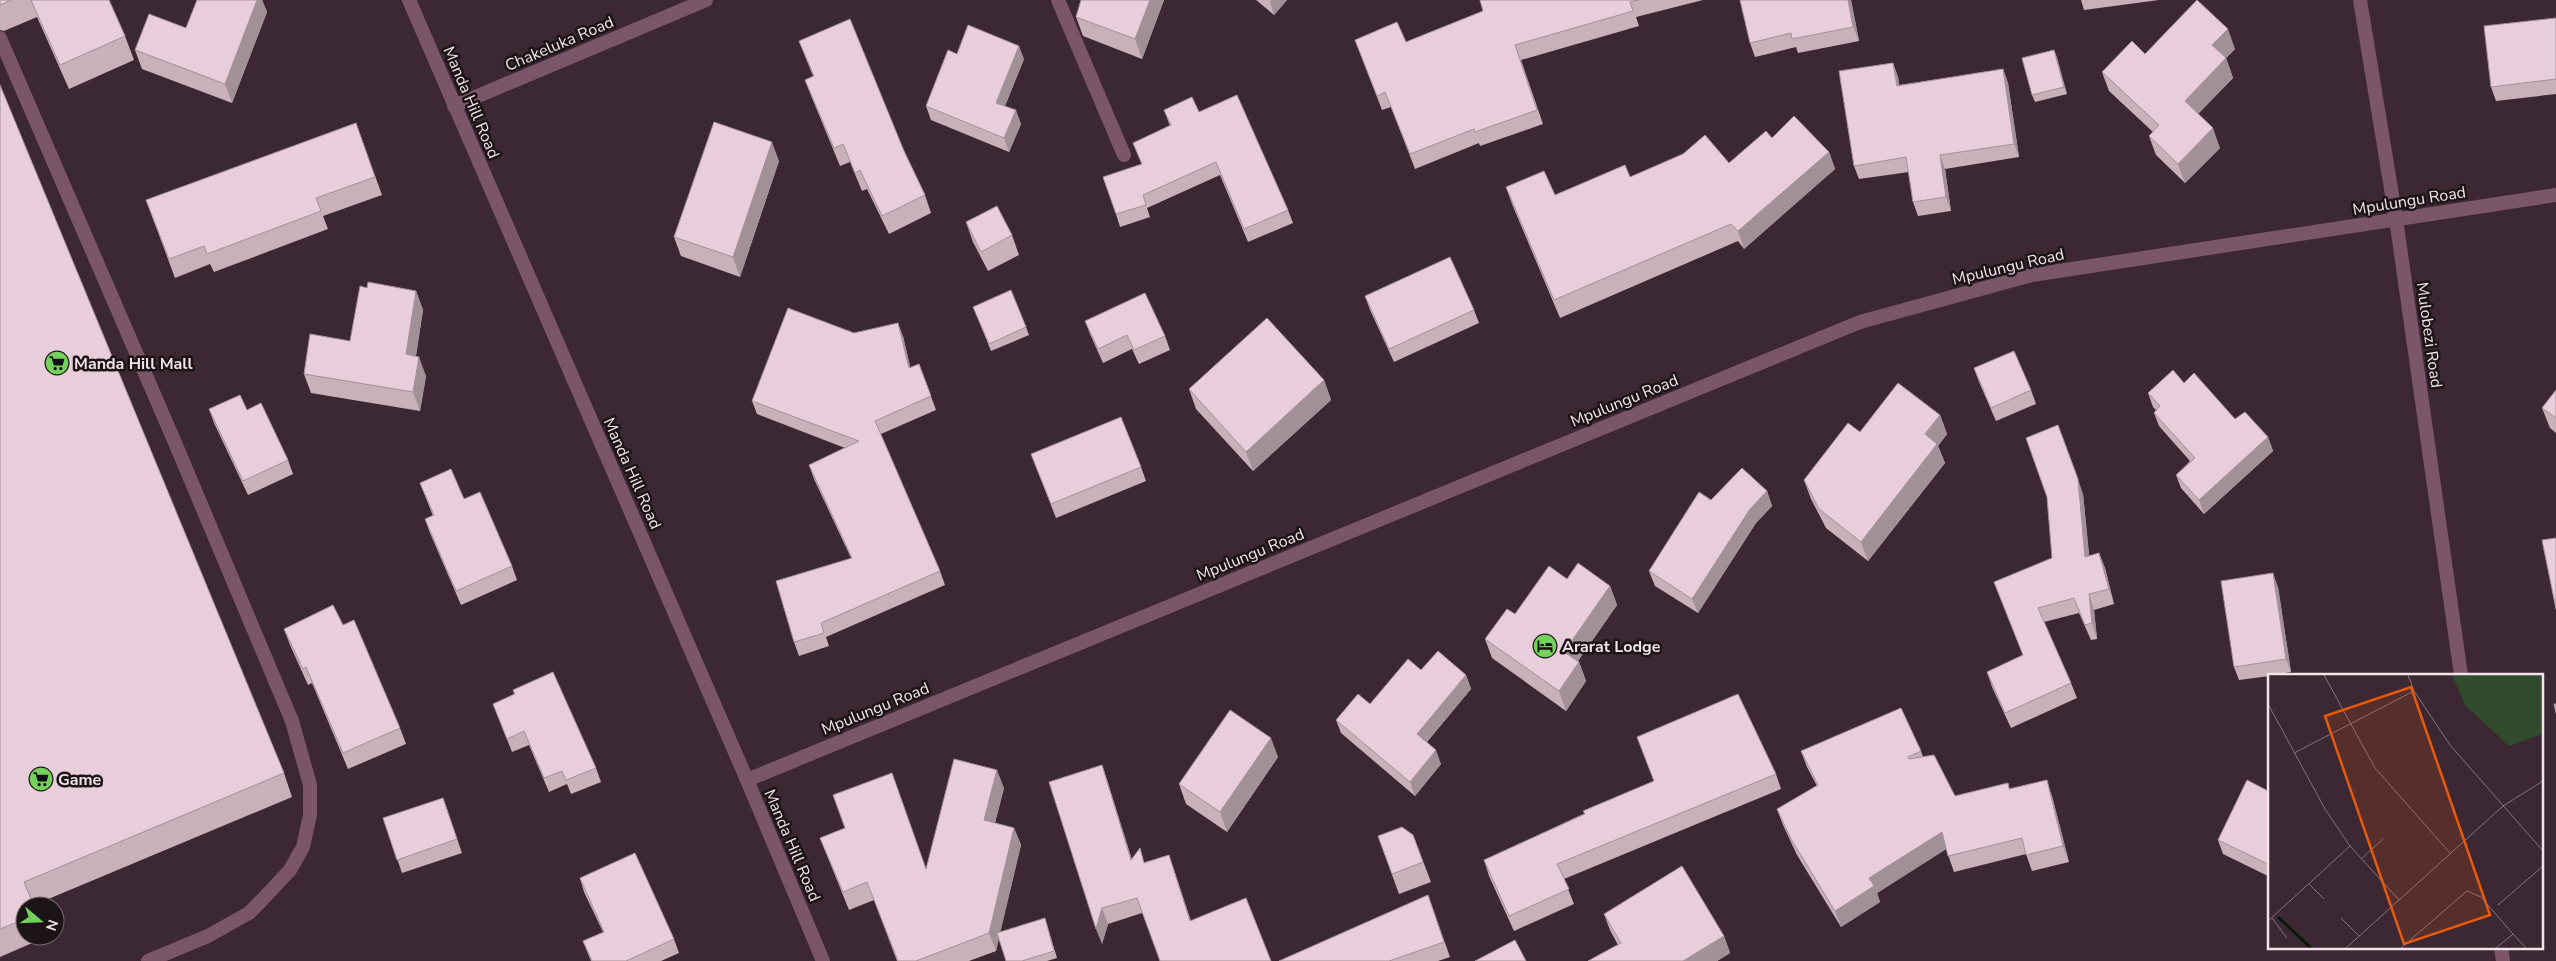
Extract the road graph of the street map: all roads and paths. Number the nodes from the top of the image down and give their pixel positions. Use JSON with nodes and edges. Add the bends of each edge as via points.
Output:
{"nodes":[{"id":1,"x":409,"y":0,"type":"edge"},
{"id":2,"x":706,"y":0,"type":"edge"},
{"id":3,"x":1058,"y":0,"type":"edge"},
{"id":4,"x":2360,"y":0,"type":"edge"},
{"id":5,"x":0,"y":38,"type":"edge"},
{"id":6,"x":454,"y":106,"type":"junction"},
{"id":7,"x":1124,"y":155,"type":"dead end"},
{"id":8,"x":2556,"y":195,"type":"edge"},
{"id":9,"x":2396,"y":219,"type":"junction"},
{"id":10,"x":2461,"y":674,"type":"edge"},
{"id":11,"x":747,"y":780,"type":"junction"},
{"id":12,"x":2501,"y":948,"type":"edge"},
{"id":13,"x":148,"y":961,"type":"edge"},
{"id":14,"x":822,"y":961,"type":"edge"},
{"id":15,"x":2503,"y":961,"type":"edge"}],
"edges":[{"from":1,"to":6,"type":"street","name":"Manda Hill Road"},
{"from":2,"to":6,"type":"street","name":"Chakeluka Road"},
{"from":3,"to":7,"type":"street"},
{"from":4,"to":9,"type":"street","name":"Mulobezi Road"},
{"from":5,"to":13,"type":"street","via":[[292,722],[310,785],[310,814],[303,847],[290,870],[249,913],[208,936]]},
{"from":6,"to":11,"type":"street","name":"Manda Hill Road"},
{"from":8,"to":9,"type":"street","name":"Mpulungu Road"},
{"from":9,"to":10,"type":"street","name":"Mulobezi Road"},
{"from":9,"to":11,"type":"street","name":"Mpulungu Road","via":[[2032,275],[1860,322]]},
{"from":11,"to":14,"type":"street","name":"Manda Hill Road"},
{"from":12,"to":15,"type":"street"}]}
